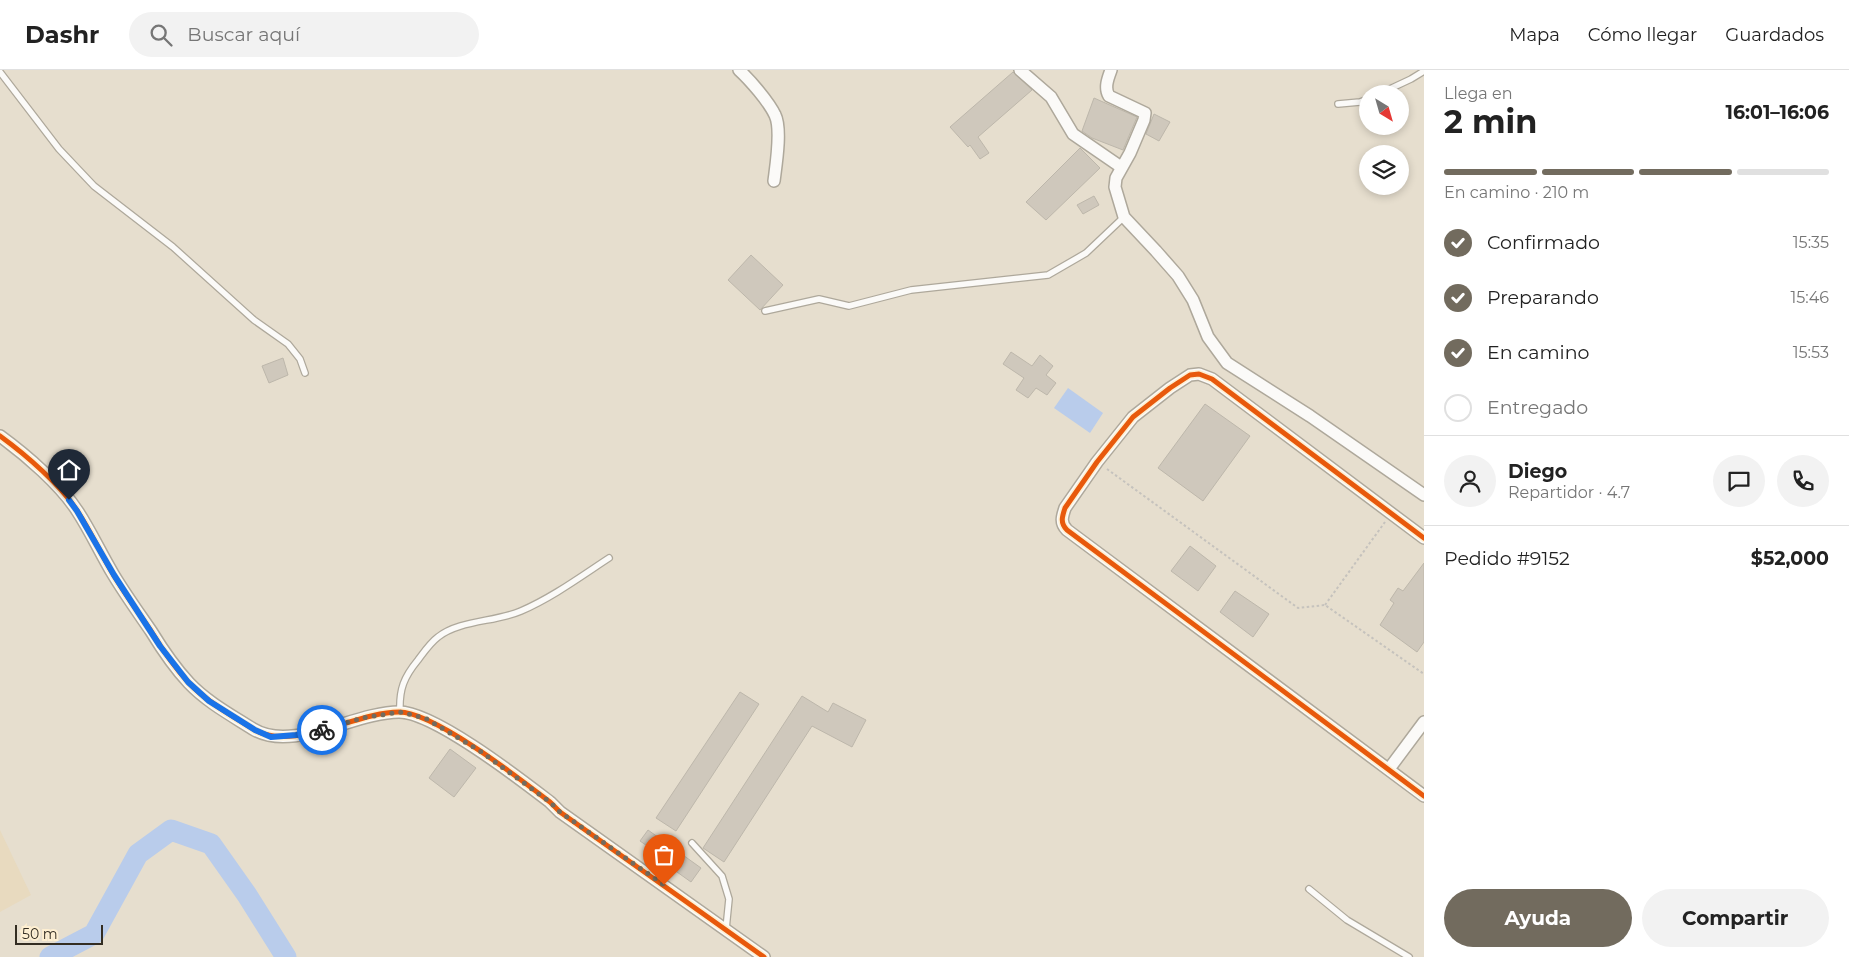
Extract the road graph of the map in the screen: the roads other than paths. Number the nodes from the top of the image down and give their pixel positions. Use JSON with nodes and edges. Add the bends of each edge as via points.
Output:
{"nodes":[{"id":1,"x":739,"y":70,"type":"edge"},
{"id":2,"x":1020,"y":70,"type":"edge"},
{"id":3,"x":1111,"y":70,"type":"edge"},
{"id":4,"x":1424,"y":71,"type":"edge"},
{"id":5,"x":0,"y":72,"type":"edge"},
{"id":6,"x":1397,"y":85,"type":"edge"},
{"id":7,"x":1359,"y":102,"type":"edge"},
{"id":8,"x":1338,"y":104,"type":"dead end"},
{"id":9,"x":1121,"y":167,"type":"junction"},
{"id":10,"x":774,"y":181,"type":"dead end"},
{"id":11,"x":1124,"y":217,"type":"junction"},
{"id":12,"x":766,"y":311,"type":"dead end"},
{"id":13,"x":305,"y":373,"type":"dead end"},
{"id":14,"x":0,"y":436,"type":"edge"},
{"id":15,"x":1424,"y":495,"type":"edge"},
{"id":16,"x":1424,"y":538,"type":"edge"},
{"id":17,"x":609,"y":558,"type":"dead end"},
{"id":18,"x":400,"y":712,"type":"junction"},
{"id":19,"x":1424,"y":722,"type":"edge"},
{"id":20,"x":1389,"y":769,"type":"junction"},
{"id":21,"x":1424,"y":796,"type":"edge"},
{"id":22,"x":692,"y":844,"type":"dead end"},
{"id":23,"x":1309,"y":890,"type":"dead end"},
{"id":24,"x":726,"y":928,"type":"junction"},
{"id":25,"x":764,"y":957,"type":"edge"},
{"id":26,"x":1409,"y":957,"type":"edge"}],
"edges":[{"from":1,"to":10,"type":"street","via":[[776,116],[778,149]]},
{"from":2,"to":9,"type":"street","via":[[1051,97],[1073,134]]},
{"from":3,"to":9,"type":"street","via":[[1106,84],[1109,96],[1145,113],[1130,153]]},
{"from":4,"to":6,"type":"lane"},
{"from":5,"to":13,"type":"lane","via":[[59,149],[94,186],[173,247],[254,320],[288,344]]},
{"from":7,"to":8,"type":"lane"},
{"from":9,"to":11,"type":"street","via":[[1115,187]]},
{"from":11,"to":12,"type":"lane","via":[[1086,253],[1048,275],[911,290],[849,306],[819,299]]},
{"from":11,"to":15,"type":"street","via":[[1178,276],[1193,300],[1208,336],[1227,363]]},
{"from":14,"to":18,"type":"street","via":[[61,490],[160,646],[188,682],[209,701],[271,737],[296,735]]},
{"from":16,"to":20,"type":"street","via":[[1212,379],[1199,374],[1190,375],[1170,388],[1133,417],[1097,462],[1062,516],[1064,527]]},
{"from":17,"to":18,"type":"lane","via":[[536,605],[508,617],[458,627],[439,636],[406,674],[399,697]]},
{"from":18,"to":24,"type":"street","via":[[425,718],[480,751],[560,812]]},
{"from":19,"to":20,"type":"street"},
{"from":20,"to":21,"type":"street"},
{"from":22,"to":24,"type":"lane","via":[[722,876],[729,899]]},
{"from":23,"to":26,"type":"lane","via":[[1348,920]]},
{"from":24,"to":25,"type":"street"}]}
